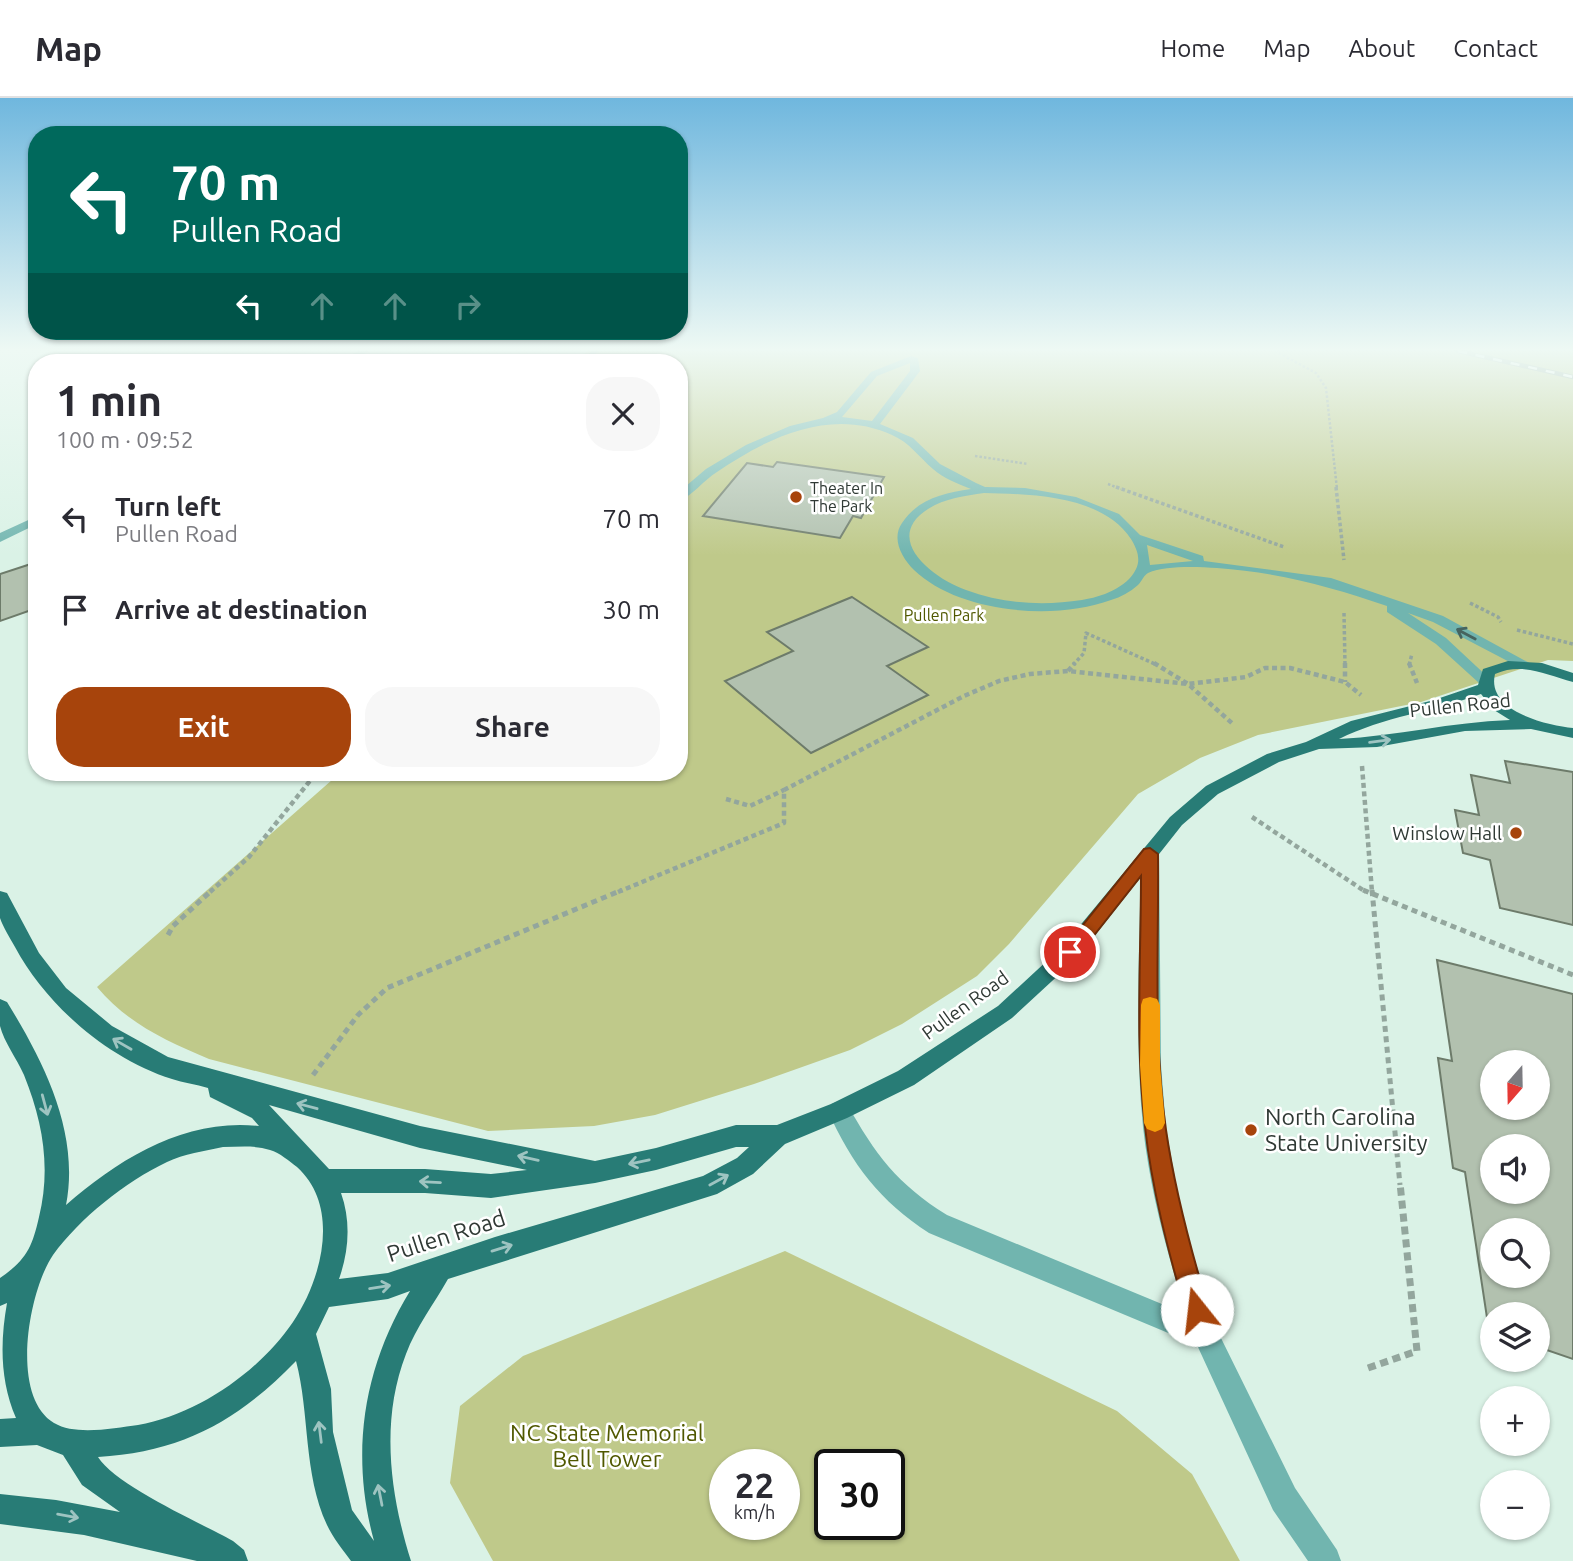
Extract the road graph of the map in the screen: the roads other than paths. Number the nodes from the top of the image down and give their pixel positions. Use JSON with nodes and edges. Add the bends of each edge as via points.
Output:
{"nodes":[{"id":1,"x":828,"y":419,"type":"edge"},
{"id":2,"x":877,"y":419,"type":"edge"},
{"id":3,"x":824,"y":421,"type":"junction"},
{"id":4,"x":873,"y":425,"type":"junction"},
{"id":5,"x":937,"y":466,"type":"junction"},
{"id":6,"x":688,"y":490,"type":"edge"},
{"id":7,"x":984,"y":490,"type":"junction"},
{"id":8,"x":936,"y":500,"type":"junction"},
{"id":9,"x":28,"y":524,"type":"edge"},
{"id":10,"x":0,"y":538,"type":"edge"},
{"id":11,"x":1138,"y":538,"type":"junction"},
{"id":12,"x":1216,"y":564,"type":"junction"},
{"id":13,"x":1142,"y":571,"type":"junction"},
{"id":14,"x":1372,"y":596,"type":"junction"},
{"id":15,"x":1526,"y":665,"type":"junction"},
{"id":16,"x":1573,"y":667,"type":"edge"},
{"id":17,"x":1549,"y":669,"type":"junction"},
{"id":18,"x":1573,"y":678,"type":"edge"},
{"id":19,"x":1484,"y":684,"type":"junction"},
{"id":20,"x":1530,"y":724,"type":"junction"},
{"id":21,"x":1571,"y":734,"type":"edge"},
{"id":22,"x":1311,"y":746,"type":"junction"},
{"id":23,"x":1150,"y":854,"type":"junction"},
{"id":24,"x":0,"y":898,"type":"edge"},
{"id":25,"x":0,"y":1008,"type":"edge"},
{"id":26,"x":166,"y":1066,"type":"junction"},
{"id":27,"x":839,"y":1111,"type":"junction"},
{"id":28,"x":777,"y":1136,"type":"junction"},
{"id":29,"x":302,"y":1155,"type":"junction"},
{"id":30,"x":595,"y":1172,"type":"junction"},
{"id":31,"x":326,"y":1181,"type":"junction"},
{"id":32,"x":45,"y":1246,"type":"junction"},
{"id":33,"x":438,"y":1271,"type":"junction"},
{"id":34,"x":25,"y":1276,"type":"junction"},
{"id":35,"x":0,"y":1293,"type":"edge"},
{"id":36,"x":320,"y":1295,"type":"junction"},
{"id":37,"x":302,"y":1332,"type":"junction"},
{"id":38,"x":1206,"y":1336,"type":"junction"},
{"id":39,"x":41,"y":1430,"type":"junction"},
{"id":40,"x":0,"y":1433,"type":"edge"},
{"id":41,"x":73,"y":1444,"type":"junction"},
{"id":42,"x":0,"y":1510,"type":"edge"},
{"id":43,"x":228,"y":1556,"type":"edge"},
{"id":44,"x":370,"y":1561,"type":"edge"},
{"id":45,"x":396,"y":1561,"type":"edge"},
{"id":46,"x":1326,"y":1561,"type":"edge"}],
"edges":[{"from":1,"to":3,"type":"street"},
{"from":2,"to":4,"type":"street"},
{"from":3,"to":4,"type":"street"},
{"from":3,"to":6,"type":"street","via":[[748,448]]},
{"from":4,"to":5,"type":"street","via":[[913,442]]},
{"from":5,"to":7,"type":"street"},
{"from":5,"to":8,"type":"street"},
{"from":7,"to":8,"type":"street"},
{"from":7,"to":11,"type":"street","via":[[1045,493],[1074,500],[1101,510]]},
{"from":8,"to":13,"type":"street","via":[[915,513],[904,528],[903,544],[920,569],[959,592],[1020,606],[1070,606],[1117,593]]},
{"from":9,"to":10,"type":"street"},
{"from":11,"to":12,"type":"street"},
{"from":11,"to":13,"type":"street","via":[[1145,555]]},
{"from":12,"to":13,"type":"street"},
{"from":12,"to":14,"type":"street","via":[[1304,576]]},
{"from":15,"to":14,"type":"street","one_way":true,"via":[[1438,619]]},
{"from":14,"to":19,"type":"street","via":[[1441,641]]},
{"from":15,"to":17,"type":"main road","name":"Pullen Road"},
{"from":15,"to":19,"type":"main road","name":"Pullen Road","via":[[1497,667],[1488,673]]},
{"from":16,"to":17,"type":"main road"},
{"from":17,"to":18,"type":"main road"},
{"from":19,"to":20,"type":"main road","via":[[1500,707]]},
{"from":19,"to":22,"type":"main road","name":"Pullen Road","via":[[1439,704],[1357,724]]},
{"from":20,"to":21,"type":"main road"},
{"from":22,"to":20,"type":"main road","name":"Pullen Road","one_way":true,"via":[[1377,742],[1465,726]]},
{"from":22,"to":23,"type":"main road","name":"Pullen Road","via":[[1273,758],[1212,790],[1176,821]]},
{"from":23,"to":27,"type":"main road","name":"Pullen Road","via":[[1070,952],[1006,1012],[906,1078]]},
{"from":23,"to":38,"type":"street","via":[[1150,1065],[1155,1128],[1171,1223]]},
{"from":26,"to":24,"type":"main road","one_way":true,"via":[[119,1044],[78,1013],[45,977]]},
{"from":25,"to":32,"type":"main road","one_way":true,"via":[[42,1094],[58,1156]]},
{"from":26,"to":29,"type":"main road","via":[[260,1111]]},
{"from":30,"to":26,"type":"main road","one_way":true,"via":[[441,1142]]},
{"from":27,"to":28,"type":"main road","name":"Pullen Road"},
{"from":27,"to":38,"type":"street","via":[[872,1171],[913,1210]]},
{"from":28,"to":30,"type":"main road","name":"Pullen Road","one_way":true,"via":[[736,1136]]},
{"from":33,"to":28,"type":"main road","name":"Pullen Road","one_way":true,"via":[[708,1186],[745,1166]]},
{"from":29,"to":31,"type":"main road"},
{"from":29,"to":32,"type":"main road","via":[[268,1138],[223,1136],[175,1147],[124,1174],[78,1211]]},
{"from":30,"to":31,"type":"main road","name":"Pullen Road","one_way":true,"via":[[491,1186]]},
{"from":31,"to":36,"type":"main road","via":[[336,1218],[332,1265]]},
{"from":32,"to":34,"type":"main road"},
{"from":36,"to":33,"type":"main road","name":"Pullen Road","one_way":true,"via":[[388,1286]]},
{"from":45,"to":33,"type":"main road","one_way":true,"via":[[378,1483],[380,1396],[399,1339]]},
{"from":34,"to":35,"type":"main road"},
{"from":34,"to":39,"type":"main road","via":[[9,1363],[23,1407]]},
{"from":36,"to":37,"type":"main road"},
{"from":37,"to":41,"type":"main road","via":[[222,1407],[165,1435]]},
{"from":44,"to":37,"type":"main road","one_way":true,"via":[[339,1518],[319,1432],[317,1389]]},
{"from":38,"to":46,"type":"street","via":[[1284,1499]]},
{"from":39,"to":40,"type":"main road"},
{"from":39,"to":41,"type":"main road"},
{"from":41,"to":43,"type":"main road","via":[[92,1475],[121,1496]]},
{"from":42,"to":43,"type":"main road","one_way":true,"via":[[111,1524]]}]}
